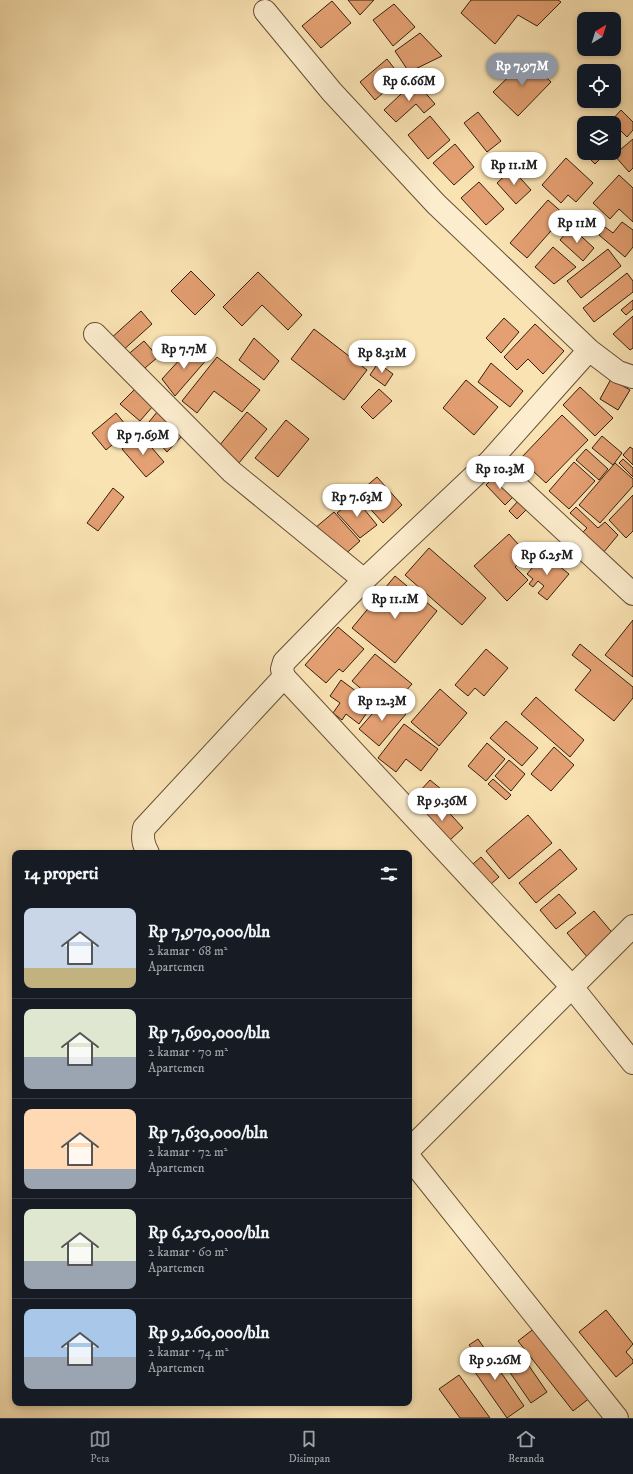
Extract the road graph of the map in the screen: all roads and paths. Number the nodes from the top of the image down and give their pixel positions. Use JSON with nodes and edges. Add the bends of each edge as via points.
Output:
{"nodes":[{"id":1,"x":265,"y":11,"type":"dead end"},
{"id":2,"x":95,"y":334,"type":"dead end"},
{"id":3,"x":589,"y":350,"type":"junction"},
{"id":4,"x":633,"y":377,"type":"edge"},
{"id":5,"x":490,"y":461,"type":"junction"},
{"id":6,"x":364,"y":580,"type":"junction"},
{"id":7,"x":633,"y":594,"type":"edge"},
{"id":8,"x":284,"y":677,"type":"junction"},
{"id":9,"x":146,"y":850,"type":"edge"},
{"id":10,"x":633,"y":926,"type":"edge"},
{"id":11,"x":572,"y":987,"type":"junction"},
{"id":12,"x":633,"y":1063,"type":"edge"},
{"id":13,"x":412,"y":1147,"type":"edge"},
{"id":14,"x":412,"y":1161,"type":"edge"},
{"id":15,"x":617,"y":1418,"type":"edge"}],
"edges":[{"from":1,"to":3,"type":"street","via":[[332,92],[436,204]]},
{"from":2,"to":6,"type":"street","via":[[232,472]]},
{"from":3,"to":4,"type":"street","via":[[618,372]]},
{"from":3,"to":5,"type":"street"},
{"from":5,"to":6,"type":"street"},
{"from":5,"to":7,"type":"street"},
{"from":6,"to":8,"type":"street","via":[[284,662]]},
{"from":8,"to":9,"type":"street","via":[[144,828]]},
{"from":8,"to":11,"type":"street"},
{"from":10,"to":11,"type":"street"},
{"from":11,"to":12,"type":"street"},
{"from":11,"to":13,"type":"street"},
{"from":14,"to":15,"type":"street"}]}
